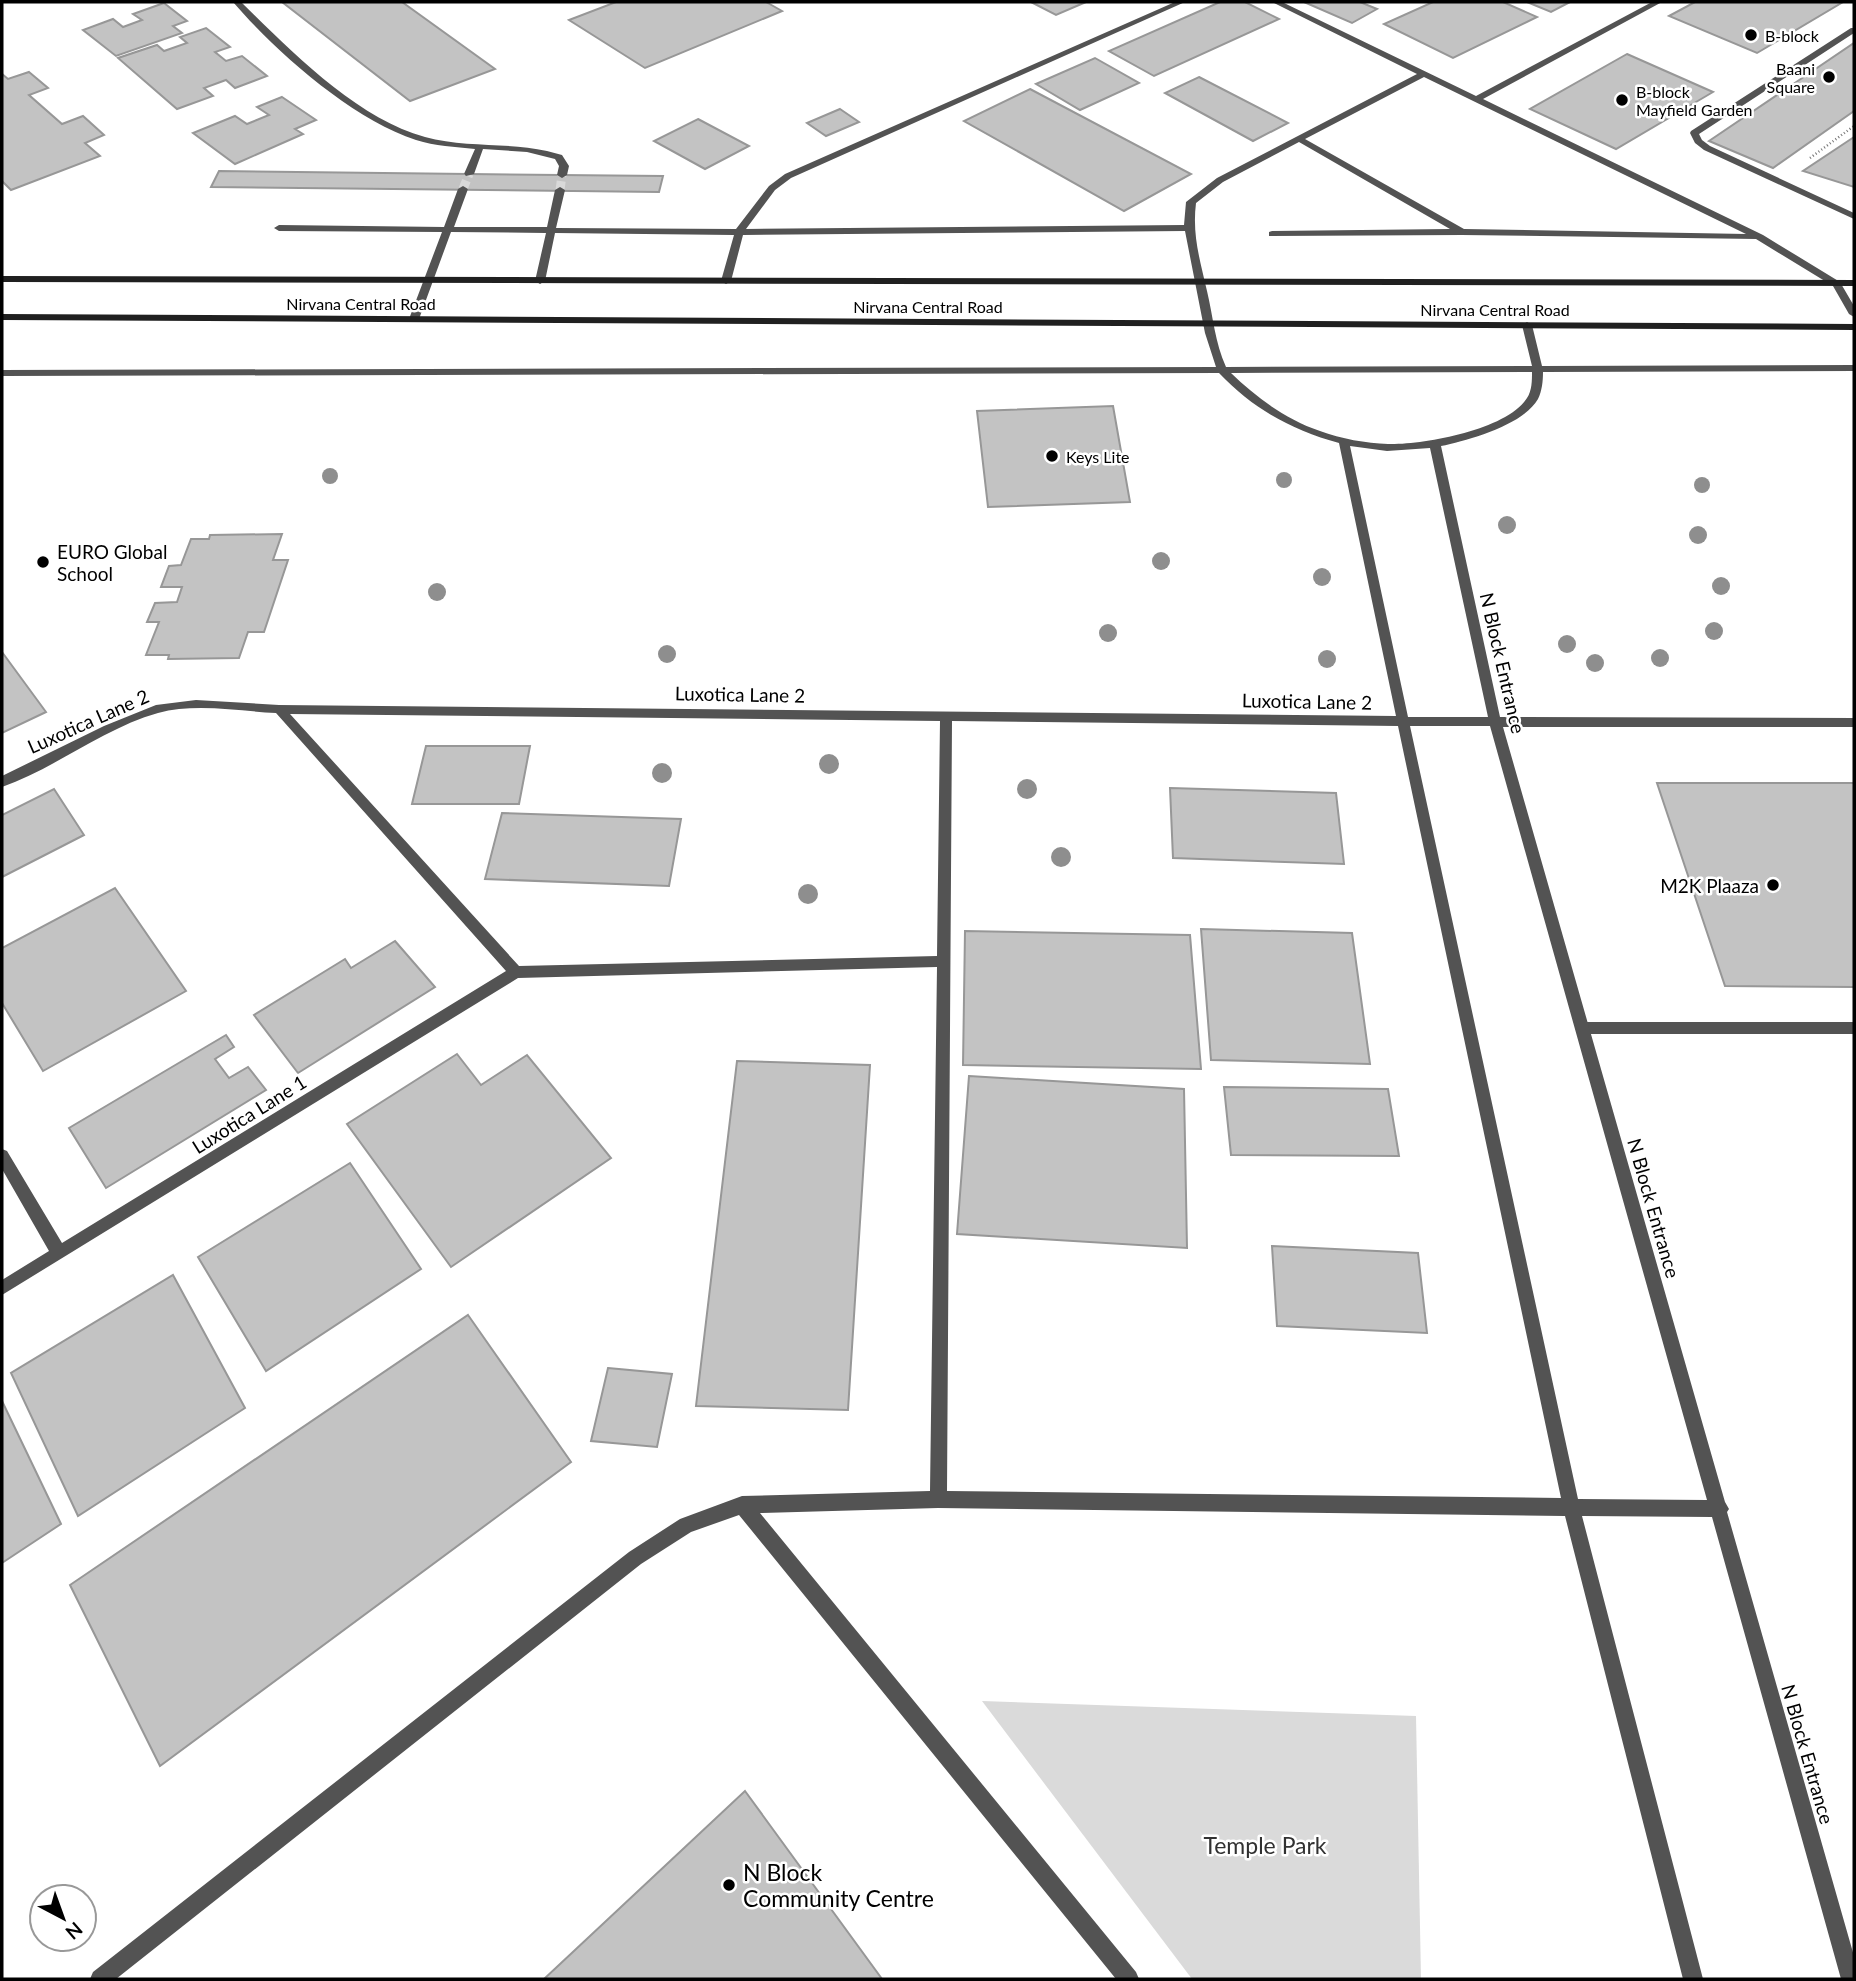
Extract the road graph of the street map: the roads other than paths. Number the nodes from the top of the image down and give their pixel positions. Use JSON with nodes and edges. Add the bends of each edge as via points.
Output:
{"nodes":[{"id":1,"x":237,"y":2,"type":"edge"},
{"id":2,"x":1181,"y":2,"type":"edge"},
{"id":3,"x":1276,"y":2,"type":"edge"},
{"id":4,"x":1658,"y":2,"type":"edge"},
{"id":5,"x":1854,"y":30,"type":"edge"},
{"id":6,"x":1425,"y":73,"type":"junction"},
{"id":7,"x":1476,"y":99,"type":"junction"},
{"id":8,"x":1299,"y":139,"type":"junction"},
{"id":9,"x":479,"y":149,"type":"junction"},
{"id":10,"x":469,"y":174,"type":"tunnel mouth"},
{"id":11,"x":562,"y":175,"type":"dead end"},
{"id":12,"x":463,"y":189,"type":"tunnel mouth"},
{"id":13,"x":560,"y":190,"type":"tunnel mouth"},
{"id":14,"x":1854,"y":216,"type":"edge"},
{"id":15,"x":279,"y":228,"type":"dead end"},
{"id":16,"x":551,"y":228,"type":"junction"},
{"id":17,"x":1187,"y":228,"type":"junction"},
{"id":18,"x":447,"y":229,"type":"junction"},
{"id":19,"x":739,"y":232,"type":"junction"},
{"id":20,"x":1462,"y":232,"type":"junction"},
{"id":21,"x":1272,"y":234,"type":"dead end"},
{"id":22,"x":1760,"y":237,"type":"junction"},
{"id":23,"x":2,"y":279,"type":"edge"},
{"id":24,"x":429,"y":280,"type":"junction"},
{"id":25,"x":540,"y":281,"type":"junction"},
{"id":26,"x":726,"y":281,"type":"junction"},
{"id":27,"x":1201,"y":283,"type":"junction"},
{"id":28,"x":1854,"y":283,"type":"edge"},
{"id":29,"x":1837,"y":284,"type":"junction"},
{"id":30,"x":1854,"y":314,"type":"edge"},
{"id":31,"x":2,"y":317,"type":"edge"},
{"id":32,"x":414,"y":319,"type":"junction"},
{"id":33,"x":1210,"y":324,"type":"junction"},
{"id":34,"x":1528,"y":325,"type":"junction"},
{"id":35,"x":1854,"y":327,"type":"edge"},
{"id":36,"x":1854,"y":368,"type":"edge"},
{"id":37,"x":1222,"y":369,"type":"junction"},
{"id":38,"x":1538,"y":370,"type":"junction"},
{"id":39,"x":2,"y":373,"type":"edge"},
{"id":40,"x":1344,"y":444,"type":"junction"},
{"id":41,"x":1436,"y":444,"type":"junction"},
{"id":42,"x":279,"y":709,"type":"junction"},
{"id":43,"x":946,"y":716,"type":"junction"},
{"id":44,"x":1403,"y":721,"type":"junction"},
{"id":45,"x":1495,"y":722,"type":"junction"},
{"id":46,"x":1854,"y":723,"type":"edge"},
{"id":47,"x":2,"y":782,"type":"edge"},
{"id":48,"x":944,"y":961,"type":"junction"},
{"id":49,"x":516,"y":972,"type":"junction"},
{"id":50,"x":1583,"y":1028,"type":"junction"},
{"id":51,"x":1854,"y":1028,"type":"edge"},
{"id":52,"x":2,"y":1156,"type":"edge"},
{"id":53,"x":59,"y":1253,"type":"junction"},
{"id":54,"x":2,"y":1288,"type":"edge"},
{"id":55,"x":938,"y":1499,"type":"junction"},
{"id":56,"x":742,"y":1505,"type":"junction"},
{"id":57,"x":1571,"y":1507,"type":"junction"},
{"id":58,"x":1720,"y":1509,"type":"junction"},
{"id":59,"x":100,"y":1979,"type":"edge"},
{"id":60,"x":1129,"y":1979,"type":"edge"},
{"id":61,"x":1693,"y":1979,"type":"edge"},
{"id":62,"x":1851,"y":1979,"type":"edge"}],
"edges":[{"from":1,"to":9,"type":"street","via":[[276,42],[370,116],[421,139]]},
{"from":2,"to":19,"type":"street","via":[[812,163],[772,188]]},
{"from":3,"to":6,"type":"street"},
{"from":4,"to":7,"type":"street"},
{"from":5,"to":14,"type":"street","via":[[1694,133],[1707,148]]},
{"from":6,"to":7,"type":"street"},
{"from":6,"to":8,"type":"street"},
{"from":7,"to":22,"type":"street"},
{"from":8,"to":17,"type":"street","via":[[1220,180],[1191,202]]},
{"from":8,"to":20,"type":"street"},
{"from":9,"to":10,"type":"street"},
{"from":9,"to":11,"type":"street","via":[[545,152],[559,157]]},
{"from":12,"to":18,"type":"street"},
{"from":13,"to":16,"type":"street"},
{"from":15,"to":18,"type":"street"},
{"from":16,"to":18,"type":"street"},
{"from":16,"to":19,"type":"street"},
{"from":16,"to":25,"type":"street"},
{"from":17,"to":19,"type":"street"},
{"from":17,"to":27,"type":"street"},
{"from":18,"to":24,"type":"street"},
{"from":19,"to":26,"type":"street"},
{"from":20,"to":21,"type":"street"},
{"from":20,"to":22,"type":"street"},
{"from":22,"to":29,"type":"street"},
{"from":23,"to":24,"type":"main road","name":"Nirvana Central Road"},
{"from":24,"to":25,"type":"main road","name":"Nirvana Central Road"},
{"from":24,"to":32,"type":"street"},
{"from":25,"to":26,"type":"main road","name":"Nirvana Central Road"},
{"from":26,"to":27,"type":"main road","name":"Nirvana Central Road"},
{"from":27,"to":29,"type":"main road","name":"Nirvana Central Road"},
{"from":27,"to":33,"type":"street"},
{"from":28,"to":29,"type":"main road","name":"Nirvana Central Road"},
{"from":29,"to":30,"type":"street"},
{"from":31,"to":32,"type":"main road","name":"Nirvana Central Road"},
{"from":32,"to":33,"type":"main road","name":"Nirvana Central Road"},
{"from":33,"to":34,"type":"main road","name":"Nirvana Central Road"},
{"from":33,"to":37,"type":"street"},
{"from":34,"to":35,"type":"main road","name":"Nirvana Central Road"},
{"from":34,"to":38,"type":"street"},
{"from":36,"to":38,"type":"street"},
{"from":37,"to":38,"type":"street"},
{"from":37,"to":39,"type":"street"},
{"from":37,"to":40,"type":"street","via":[[1287,424]]},
{"from":38,"to":41,"type":"street","via":[[1535,395],[1515,415],[1458,441]]},
{"from":40,"to":41,"type":"street"},
{"from":40,"to":44,"type":"street"},
{"from":41,"to":45,"type":"street","name":"N Block Entrance"},
{"from":42,"to":43,"type":"street","name":"Luxotica Lane 2"},
{"from":42,"to":47,"type":"street","name":"Luxotica Lane 2","via":[[195,704],[156,709]]},
{"from":42,"to":49,"type":"street"},
{"from":43,"to":44,"type":"street","name":"Luxotica Lane 2"},
{"from":43,"to":48,"type":"street"},
{"from":44,"to":45,"type":"street","name":"Luxotica Lane 2"},
{"from":44,"to":57,"type":"street"},
{"from":45,"to":46,"type":"street","name":"Luxotica Lane 2"},
{"from":45,"to":50,"type":"street","name":"N Block Entrance"},
{"from":48,"to":49,"type":"street"},
{"from":48,"to":55,"type":"street"},
{"from":49,"to":53,"type":"street","name":"Luxotica Lane 1"},
{"from":50,"to":51,"type":"street"},
{"from":50,"to":58,"type":"street","name":"N Block Entrance"},
{"from":52,"to":53,"type":"street"},
{"from":53,"to":54,"type":"street","name":"Luxotica Lane 1"},
{"from":55,"to":56,"type":"street"},
{"from":55,"to":57,"type":"street"},
{"from":56,"to":59,"type":"street","via":[[686,1525],[635,1558]]},
{"from":56,"to":60,"type":"street"},
{"from":57,"to":58,"type":"street"},
{"from":57,"to":61,"type":"street"},
{"from":58,"to":62,"type":"street","name":"N Block Entrance"}]}
